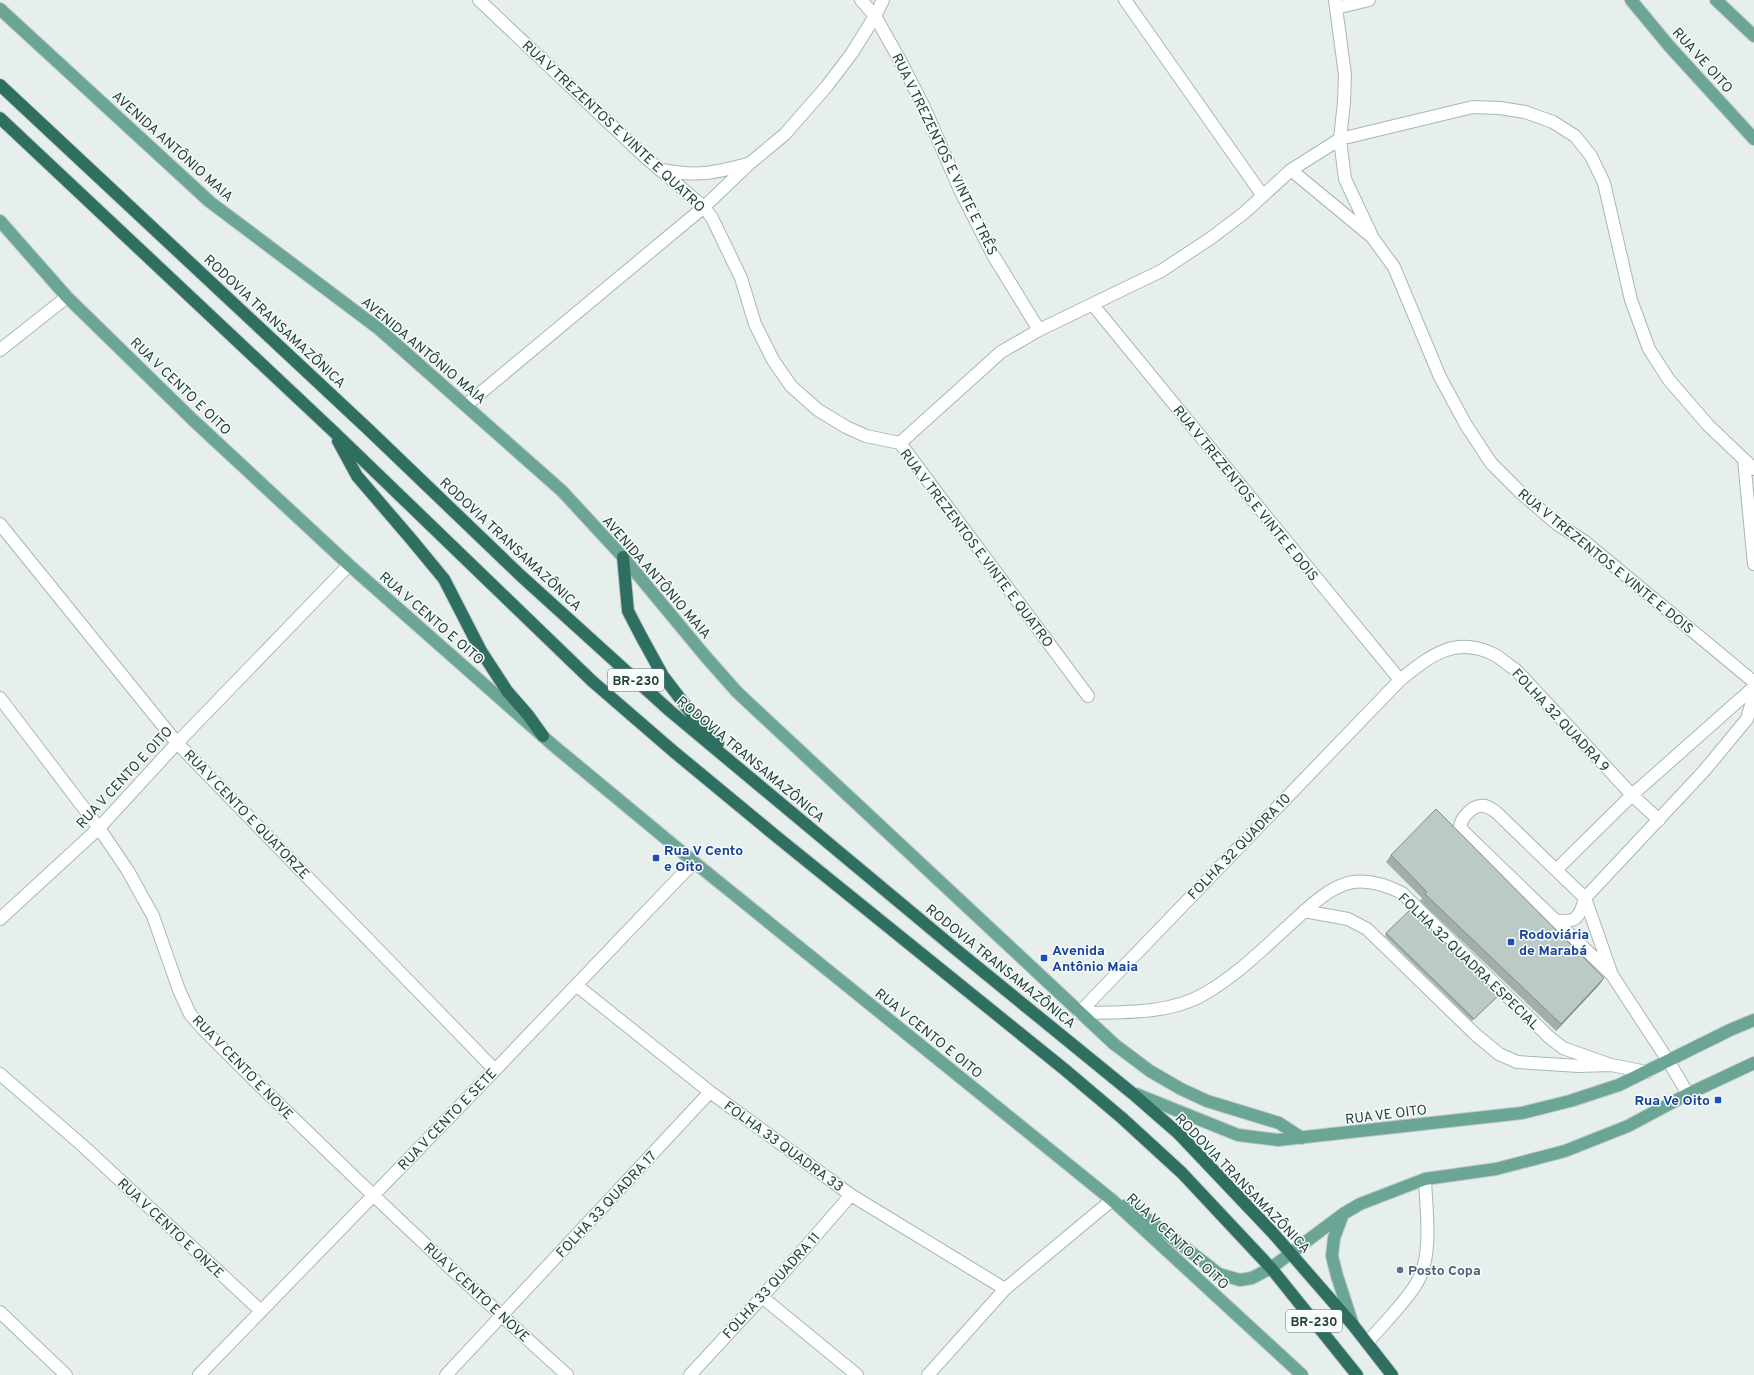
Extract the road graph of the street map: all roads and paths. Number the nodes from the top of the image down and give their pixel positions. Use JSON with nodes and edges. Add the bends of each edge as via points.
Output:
{"nodes":[{"id":1,"x":479,"y":0,"type":"edge"},
{"id":2,"x":861,"y":0,"type":"edge"},
{"id":3,"x":883,"y":0,"type":"edge"},
{"id":4,"x":1125,"y":0,"type":"edge"},
{"id":5,"x":1369,"y":0,"type":"edge"},
{"id":6,"x":1631,"y":0,"type":"edge"},
{"id":7,"x":1716,"y":0,"type":"edge"},
{"id":8,"x":1336,"y":4,"type":"edge"},
{"id":9,"x":0,"y":9,"type":"edge"},
{"id":10,"x":875,"y":16,"type":"junction"},
{"id":11,"x":1754,"y":36,"type":"edge"},
{"id":12,"x":0,"y":85,"type":"edge"},
{"id":13,"x":0,"y":118,"type":"edge"},
{"id":14,"x":1340,"y":139,"type":"junction"},
{"id":15,"x":1754,"y":139,"type":"edge"},
{"id":16,"x":749,"y":164,"type":"junction"},
{"id":17,"x":662,"y":170,"type":"junction"},
{"id":18,"x":1291,"y":170,"type":"junction"},
{"id":19,"x":1263,"y":196,"type":"junction"},
{"id":20,"x":704,"y":207,"type":"junction"},
{"id":21,"x":0,"y":221,"type":"edge"},
{"id":22,"x":1372,"y":237,"type":"junction"},
{"id":23,"x":67,"y":297,"type":"junction"},
{"id":24,"x":1093,"y":305,"type":"junction"},
{"id":25,"x":1039,"y":330,"type":"junction"},
{"id":26,"x":0,"y":350,"type":"edge"},
{"id":27,"x":466,"y":405,"type":"junction"},
{"id":28,"x":334,"y":432,"type":"junction"},
{"id":29,"x":900,"y":443,"type":"junction"},
{"id":30,"x":1744,"y":460,"type":"junction"},
{"id":31,"x":1754,"y":469,"type":"edge"},
{"id":32,"x":0,"y":524,"type":"edge"},
{"id":33,"x":623,"y":557,"type":"junction"},
{"id":34,"x":1754,"y":564,"type":"edge"},
{"id":35,"x":349,"y":565,"type":"junction"},
{"id":36,"x":1400,"y":680,"type":"junction"},
{"id":37,"x":1754,"y":682,"type":"edge"},
{"id":38,"x":1754,"y":687,"type":"edge"},
{"id":39,"x":1754,"y":695,"type":"edge"},
{"id":40,"x":1088,"y":696,"type":"dead end"},
{"id":41,"x":0,"y":698,"type":"edge"},
{"id":42,"x":1733,"y":706,"type":"junction"},
{"id":43,"x":1751,"y":723,"type":"edge"},
{"id":44,"x":543,"y":736,"type":"junction"},
{"id":45,"x":177,"y":743,"type":"junction"},
{"id":46,"x":750,"y":778,"type":"junction"},
{"id":47,"x":1632,"y":795,"type":"junction"},
{"id":48,"x":1659,"y":820,"type":"junction"},
{"id":49,"x":99,"y":828,"type":"junction"},
{"id":50,"x":694,"y":862,"type":"junction"},
{"id":51,"x":1556,"y":870,"type":"junction"},
{"id":52,"x":1585,"y":898,"type":"junction"},
{"id":53,"x":1304,"y":911,"type":"junction"},
{"id":54,"x":0,"y":919,"type":"edge"},
{"id":55,"x":1554,"y":920,"type":"junction"},
{"id":56,"x":1612,"y":975,"type":"junction"},
{"id":57,"x":576,"y":985,"type":"junction"},
{"id":58,"x":1079,"y":1012,"type":"junction"},
{"id":59,"x":1754,"y":1020,"type":"edge"},
{"id":60,"x":1669,"y":1062,"type":"junction"},
{"id":61,"x":1754,"y":1063,"type":"edge"},
{"id":62,"x":1611,"y":1065,"type":"junction"},
{"id":63,"x":495,"y":1070,"type":"junction"},
{"id":64,"x":1647,"y":1072,"type":"junction"},
{"id":65,"x":0,"y":1074,"type":"edge"},
{"id":66,"x":710,"y":1092,"type":"junction"},
{"id":67,"x":1132,"y":1093,"type":"junction"},
{"id":68,"x":1688,"y":1094,"type":"junction"},
{"id":69,"x":1302,"y":1138,"type":"junction"},
{"id":70,"x":1425,"y":1179,"type":"junction"},
{"id":71,"x":851,"y":1195,"type":"junction"},
{"id":72,"x":374,"y":1196,"type":"junction"},
{"id":73,"x":1112,"y":1200,"type":"junction"},
{"id":74,"x":1343,"y":1214,"type":"junction"},
{"id":75,"x":1290,"y":1252,"type":"junction"},
{"id":76,"x":1272,"y":1268,"type":"junction"},
{"id":77,"x":1005,"y":1289,"type":"junction"},
{"id":78,"x":762,"y":1297,"type":"junction"},
{"id":79,"x":260,"y":1310,"type":"junction"},
{"id":80,"x":0,"y":1312,"type":"edge"},
{"id":81,"x":501,"y":1316,"type":"junction"},
{"id":82,"x":1353,"y":1325,"type":"junction"},
{"id":83,"x":1367,"y":1343,"type":"junction"},
{"id":84,"x":66,"y":1375,"type":"edge"},
{"id":85,"x":199,"y":1375,"type":"edge"},
{"id":86,"x":446,"y":1375,"type":"edge"},
{"id":87,"x":567,"y":1375,"type":"edge"},
{"id":88,"x":690,"y":1375,"type":"edge"},
{"id":89,"x":857,"y":1375,"type":"edge"},
{"id":90,"x":928,"y":1375,"type":"edge"},
{"id":91,"x":1302,"y":1375,"type":"edge"},
{"id":92,"x":1357,"y":1375,"type":"edge"},
{"id":93,"x":1392,"y":1375,"type":"edge"}],
"edges":[{"from":1,"to":17,"type":"street","name":"RUA V TREZENTOS E VINTE E QUATRO","via":[[645,157]]},
{"from":2,"to":10,"type":"street","name":"RUA V TREZENTOS E VINTE E TRÊS"},
{"from":3,"to":10,"type":"street"},
{"from":4,"to":19,"type":"street"},
{"from":5,"to":8,"type":"street"},
{"from":6,"to":15,"type":"main road","name":"RUA VE OITO"},
{"from":7,"to":11,"type":"main road"},
{"from":8,"to":14,"type":"street","name":"RUA V TREZENTOS E VINTE E DOIS","via":[[1345,74]]},
{"from":9,"to":27,"type":"main road","name":"AVENIDA ANTÔNIO MAIA","via":[[210,202],[380,329]]},
{"from":10,"to":16,"type":"street","via":[[827,86],[785,134]]},
{"from":10,"to":25,"type":"street","name":"RUA V TREZENTOS E VINTE E TRÊS","via":[[924,107],[960,190],[993,255]]},
{"from":12,"to":46,"type":"highway","name":"RODOVIA TRANSAMAZÔNICA","number":"BR-230","via":[[520,575],[670,711]]},
{"from":13,"to":28,"type":"highway","number":"BR-230"},
{"from":14,"to":18,"type":"street"},
{"from":14,"to":22,"type":"street","name":"RUA V TREZENTOS E VINTE E DOIS","via":[[1345,179]]},
{"from":14,"to":30,"type":"street","via":[[1473,107],[1525,112],[1553,122],[1575,136],[1591,156],[1604,183],[1630,300],[1649,349],[1669,380],[1708,425]]},
{"from":16,"to":17,"type":"street","via":[[701,175]]},
{"from":16,"to":20,"type":"street"},
{"from":17,"to":20,"type":"street","name":"RUA V TREZENTOS E VINTE E QUATRO"},
{"from":18,"to":19,"type":"street"},
{"from":18,"to":22,"type":"street","name":"RUA V TREZENTOS E VINTE E DOIS"},
{"from":19,"to":24,"type":"street","via":[[1211,238],[1161,271]]},
{"from":20,"to":27,"type":"street"},
{"from":20,"to":29,"type":"street","name":"RUA V TREZENTOS E VINTE E QUATRO","via":[[738,271],[755,324],[773,360],[791,386],[818,410],[846,427],[866,436]]},
{"from":21,"to":23,"type":"main road","name":"RUA V CENTO E OITO"},
{"from":22,"to":37,"type":"street","name":"RUA V TREZENTOS E VINTE E DOIS","via":[[1394,267],[1440,377],[1466,425],[1491,463],[1557,524],[1584,541]]},
{"from":23,"to":26,"type":"street"},
{"from":23,"to":35,"type":"main road","name":"RUA V CENTO E OITO","via":[[193,420]]},
{"from":24,"to":25,"type":"street"},
{"from":24,"to":36,"type":"street","name":"RUA V TREZENTOS E VINTE E DOIS"},
{"from":25,"to":29,"type":"street","via":[[1001,352]]},
{"from":27,"to":33,"type":"main road","name":"AVENIDA ANTÔNIO MAIA","via":[[562,491]]},
{"from":28,"to":44,"type":"highway","via":[[356,476],[444,579],[481,651],[507,692]]},
{"from":28,"to":76,"type":"highway","number":"BR-230","via":[[592,681],[777,837],[1122,1118],[1182,1173]]},
{"from":29,"to":40,"type":"street","name":"RUA V TREZENTOS E VINTE E QUATRO"},
{"from":30,"to":31,"type":"street"},
{"from":30,"to":34,"type":"street"},
{"from":32,"to":45,"type":"street","name":"RUA V CENTO E QUATORZE"},
{"from":33,"to":46,"type":"highway","via":[[628,611],[663,676],[698,722]]},
{"from":33,"to":58,"type":"main road","name":"AVENIDA ANTÔNIO MAIA","via":[[738,692]]},
{"from":35,"to":44,"type":"main road","name":"RUA V CENTO E OITO"},
{"from":35,"to":45,"type":"street","name":"RUA V CENTO E OITO"},
{"from":36,"to":47,"type":"street","name":"FOLHA 32 QUADRA 9","via":[[1428,658],[1446,649],[1463,646],[1478,648],[1494,655],[1516,670]]},
{"from":36,"to":58,"type":"street","name":"FOLHA 32 QUADRA 10"},
{"from":38,"to":42,"type":"street"},
{"from":39,"to":43,"type":"street"},
{"from":41,"to":49,"type":"street","name":"RUA V CENTO E NOVE"},
{"from":42,"to":43,"type":"street"},
{"from":42,"to":47,"type":"street"},
{"from":43,"to":48,"type":"street"},
{"from":44,"to":50,"type":"main road","name":"RUA V CENTO E OITO"},
{"from":45,"to":49,"type":"street","name":"RUA V CENTO E OITO"},
{"from":45,"to":63,"type":"street","name":"RUA V CENTO E QUATORZE"},
{"from":46,"to":67,"type":"highway","name":"RODOVIA TRANSAMAZÔNICA","number":"BR-230"},
{"from":47,"to":48,"type":"street","name":"FOLHA 32 QUADRA 9"},
{"from":47,"to":51,"type":"street"},
{"from":48,"to":52,"type":"street"},
{"from":49,"to":54,"type":"street","name":"RUA V CENTO E OITO"},
{"from":49,"to":72,"type":"street","name":"RUA V CENTO E NOVE","via":[[128,871],[153,916],[190,1014],[308,1134]]},
{"from":50,"to":57,"type":"street","name":"RUA V CENTO E SETE"},
{"from":50,"to":73,"type":"main road","name":"RUA V CENTO E OITO"},
{"from":51,"to":52,"type":"street"},
{"from":51,"to":55,"type":"street","via":[[1487,806],[1480,805],[1464,817],[1460,827]]},
{"from":52,"to":55,"type":"street","via":[[1582,912],[1574,920],[1566,923]]},
{"from":52,"to":56,"type":"street"},
{"from":53,"to":58,"type":"street","name":"FOLHA 32 QUADRA ESPECIAL","via":[[1256,955],[1203,995],[1153,1010]]},
{"from":53,"to":62,"type":"street","name":"FOLHA 32 QUADRA ESPECIAL","via":[[1348,919],[1367,929],[1476,1035],[1499,1054],[1517,1062],[1545,1065]]},
{"from":53,"to":62,"type":"street","name":"FOLHA 32 QUADRA ESPECIAL","via":[[1338,886],[1354,882],[1388,886],[1402,893],[1549,1037],[1563,1048]]},
{"from":55,"to":56,"type":"street"},
{"from":56,"to":60,"type":"street"},
{"from":57,"to":63,"type":"street","name":"RUA V CENTO E SETE"},
{"from":57,"to":66,"type":"street","name":"FOLHA 33 QUADRA 33"},
{"from":58,"to":69,"type":"main road","name":"AVENIDA ANTÔNIO MAIA","via":[[1114,1044],[1150,1071],[1181,1089],[1207,1101],[1279,1123]]},
{"from":59,"to":60,"type":"main road","name":"RUA VE OITO"},
{"from":60,"to":64,"type":"main road","name":"RUA VE OITO"},
{"from":60,"to":68,"type":"street"},
{"from":61,"to":68,"type":"main road"},
{"from":62,"to":64,"type":"street","name":"FOLHA 32 QUADRA ESPECIAL"},
{"from":63,"to":72,"type":"street","name":"RUA V CENTO E SETE"},
{"from":64,"to":69,"type":"main road","name":"RUA VE OITO","via":[[1620,1085],[1522,1113]]},
{"from":65,"to":79,"type":"street","name":"RUA V CENTO E ONZE","via":[[82,1145]]},
{"from":66,"to":71,"type":"street","name":"FOLHA 33 QUADRA 33"},
{"from":66,"to":81,"type":"street","name":"FOLHA 33 QUADRA 17"},
{"from":67,"to":69,"type":"main road","name":"RUA VE OITO","via":[[1238,1135],[1278,1140]]},
{"from":67,"to":75,"type":"highway","name":"RODOVIA TRANSAMAZÔNICA","number":"BR-230","via":[[1179,1134]]},
{"from":68,"to":70,"type":"main road","via":[[1628,1126],[1564,1151],[1496,1169]]},
{"from":70,"to":74,"type":"main road","via":[[1360,1204]]},
{"from":70,"to":83,"type":"street","via":[[1427,1250],[1423,1269],[1407,1295]]},
{"from":71,"to":77,"type":"street","name":"FOLHA 33 QUADRA 33"},
{"from":71,"to":78,"type":"street","name":"FOLHA 33 QUADRA 11"},
{"from":72,"to":79,"type":"street","name":"RUA V CENTO E SETE"},
{"from":72,"to":81,"type":"street","name":"RUA V CENTO E NOVE"},
{"from":73,"to":76,"type":"main road","via":[[1150,1221],[1219,1274],[1240,1280],[1252,1278]]},
{"from":73,"to":77,"type":"street"},
{"from":73,"to":91,"type":"main road","name":"RUA V CENTO E OITO"},
{"from":74,"to":75,"type":"main road"},
{"from":74,"to":82,"type":"main road","via":[[1334,1238],[1332,1256]]},
{"from":75,"to":76,"type":"main road"},
{"from":75,"to":82,"type":"highway","name":"RODOVIA TRANSAMAZÔNICA","number":"BR-230"},
{"from":76,"to":92,"type":"highway","number":"BR-230"},
{"from":77,"to":90,"type":"street"},
{"from":78,"to":88,"type":"street","name":"FOLHA 33 QUADRA 11"},
{"from":78,"to":89,"type":"street"},
{"from":79,"to":85,"type":"street","name":"RUA V CENTO E SETE"},
{"from":80,"to":84,"type":"street"},
{"from":81,"to":86,"type":"street","name":"FOLHA 33 QUADRA 17"},
{"from":81,"to":87,"type":"street","name":"RUA V CENTO E NOVE"},
{"from":82,"to":83,"type":"highway","name":"RODOVIA TRANSAMAZÔNICA","number":"BR-230"},
{"from":83,"to":93,"type":"highway","name":"RODOVIA TRANSAMAZÔNICA","number":"BR-230"}]}
